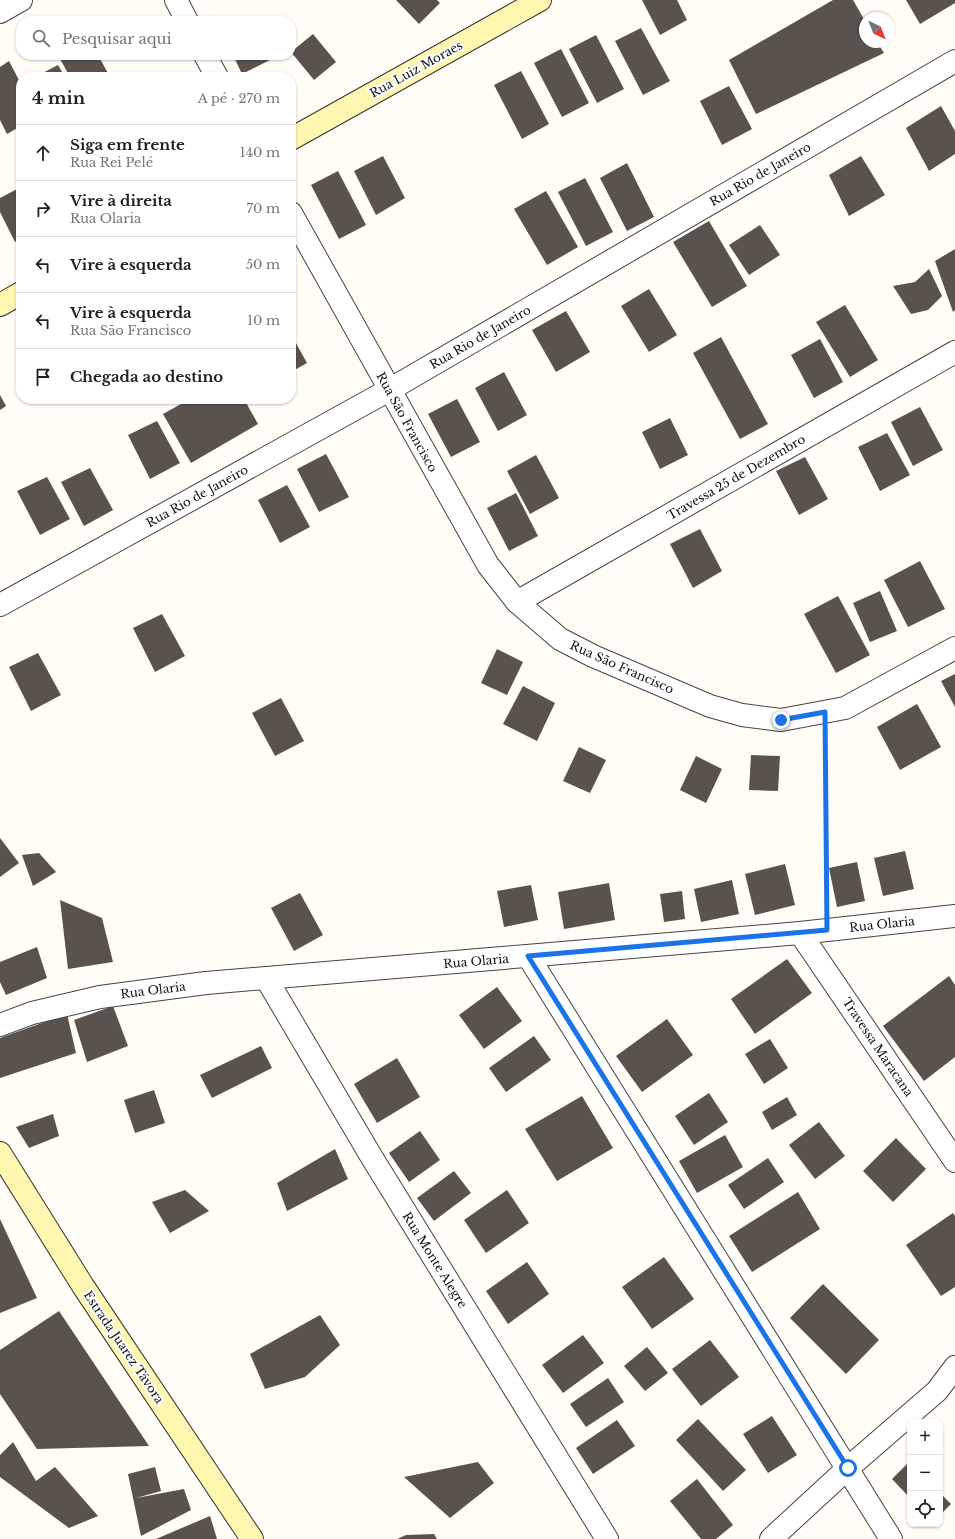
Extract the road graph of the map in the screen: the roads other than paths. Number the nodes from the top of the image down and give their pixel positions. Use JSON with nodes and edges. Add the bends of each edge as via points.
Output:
{"nodes":[{"id":1,"x":21,"y":0,"type":"edge"},
{"id":2,"x":176,"y":0,"type":"edge"},
{"id":3,"x":540,"y":0,"type":"edge"},
{"id":4,"x":0,"y":12,"type":"edge"},
{"id":5,"x":184,"y":16,"type":"edge"},
{"id":6,"x":208,"y":60,"type":"edge"},
{"id":7,"x":955,"y":61,"type":"edge"},
{"id":8,"x":214,"y":72,"type":"edge"},
{"id":9,"x":296,"y":136,"type":"edge"},
{"id":10,"x":296,"y":222,"type":"edge"},
{"id":11,"x":16,"y":296,"type":"edge"},
{"id":12,"x":0,"y":305,"type":"edge"},
{"id":13,"x":955,"y":352,"type":"edge"},
{"id":14,"x":389,"y":390,"type":"junction"},
{"id":15,"x":517,"y":602,"type":"junction"},
{"id":16,"x":0,"y":605,"type":"edge"},
{"id":17,"x":955,"y":648,"type":"edge"},
{"id":18,"x":955,"y":916,"type":"edge"},
{"id":19,"x":800,"y":933,"type":"junction"},
{"id":20,"x":528,"y":956,"type":"junction"},
{"id":21,"x":266,"y":978,"type":"junction"},
{"id":22,"x":0,"y":1025,"type":"edge"},
{"id":23,"x":0,"y":1153,"type":"edge"},
{"id":24,"x":955,"y":1161,"type":"edge"},
{"id":25,"x":955,"y":1367,"type":"edge"},
{"id":26,"x":848,"y":1468,"type":"junction"},
{"id":27,"x":252,"y":1539,"type":"edge"},
{"id":28,"x":607,"y":1539,"type":"edge"},
{"id":29,"x":771,"y":1539,"type":"edge"},
{"id":30,"x":891,"y":1539,"type":"edge"}],
"edges":[{"from":1,"to":4,"type":"street"},
{"from":2,"to":5,"type":"street"},
{"from":3,"to":9,"type":"street","name":"Rua Luiz Moraes"},
{"from":6,"to":8,"type":"street"},
{"from":7,"to":14,"type":"street","name":"Rua Rio de Janeiro"},
{"from":10,"to":14,"type":"street","name":"Rua São Francisco"},
{"from":11,"to":12,"type":"street"},
{"from":13,"to":15,"type":"street","name":"Travessa 25 de Dezembro"},
{"from":14,"to":15,"type":"street","name":"Rua São Francisco","via":[[488,565]]},
{"from":14,"to":16,"type":"street","name":"Rua Rio de Janeiro"},
{"from":15,"to":17,"type":"street","name":"Rua São Francisco","via":[[560,639],[593,656],[710,706],[781,720],[845,708]]},
{"from":18,"to":19,"type":"street","name":"Rua Olaria"},
{"from":19,"to":20,"type":"street","name":"Rua Olaria"},
{"from":19,"to":24,"type":"street","name":"Travessa Maracana"},
{"from":20,"to":21,"type":"street","name":"Rua Olaria"},
{"from":20,"to":26,"type":"street"},
{"from":21,"to":22,"type":"street","name":"Rua Olaria","via":[[100,997],[32,1013]]},
{"from":21,"to":28,"type":"street","name":"Rua Monte Alegre","via":[[371,1156]]},
{"from":23,"to":27,"type":"street","name":"Estrada Juarez Távora","via":[[83,1286]]},
{"from":25,"to":26,"type":"street","via":[[937,1391]]},
{"from":26,"to":29,"type":"street"},
{"from":26,"to":30,"type":"street"}]}
